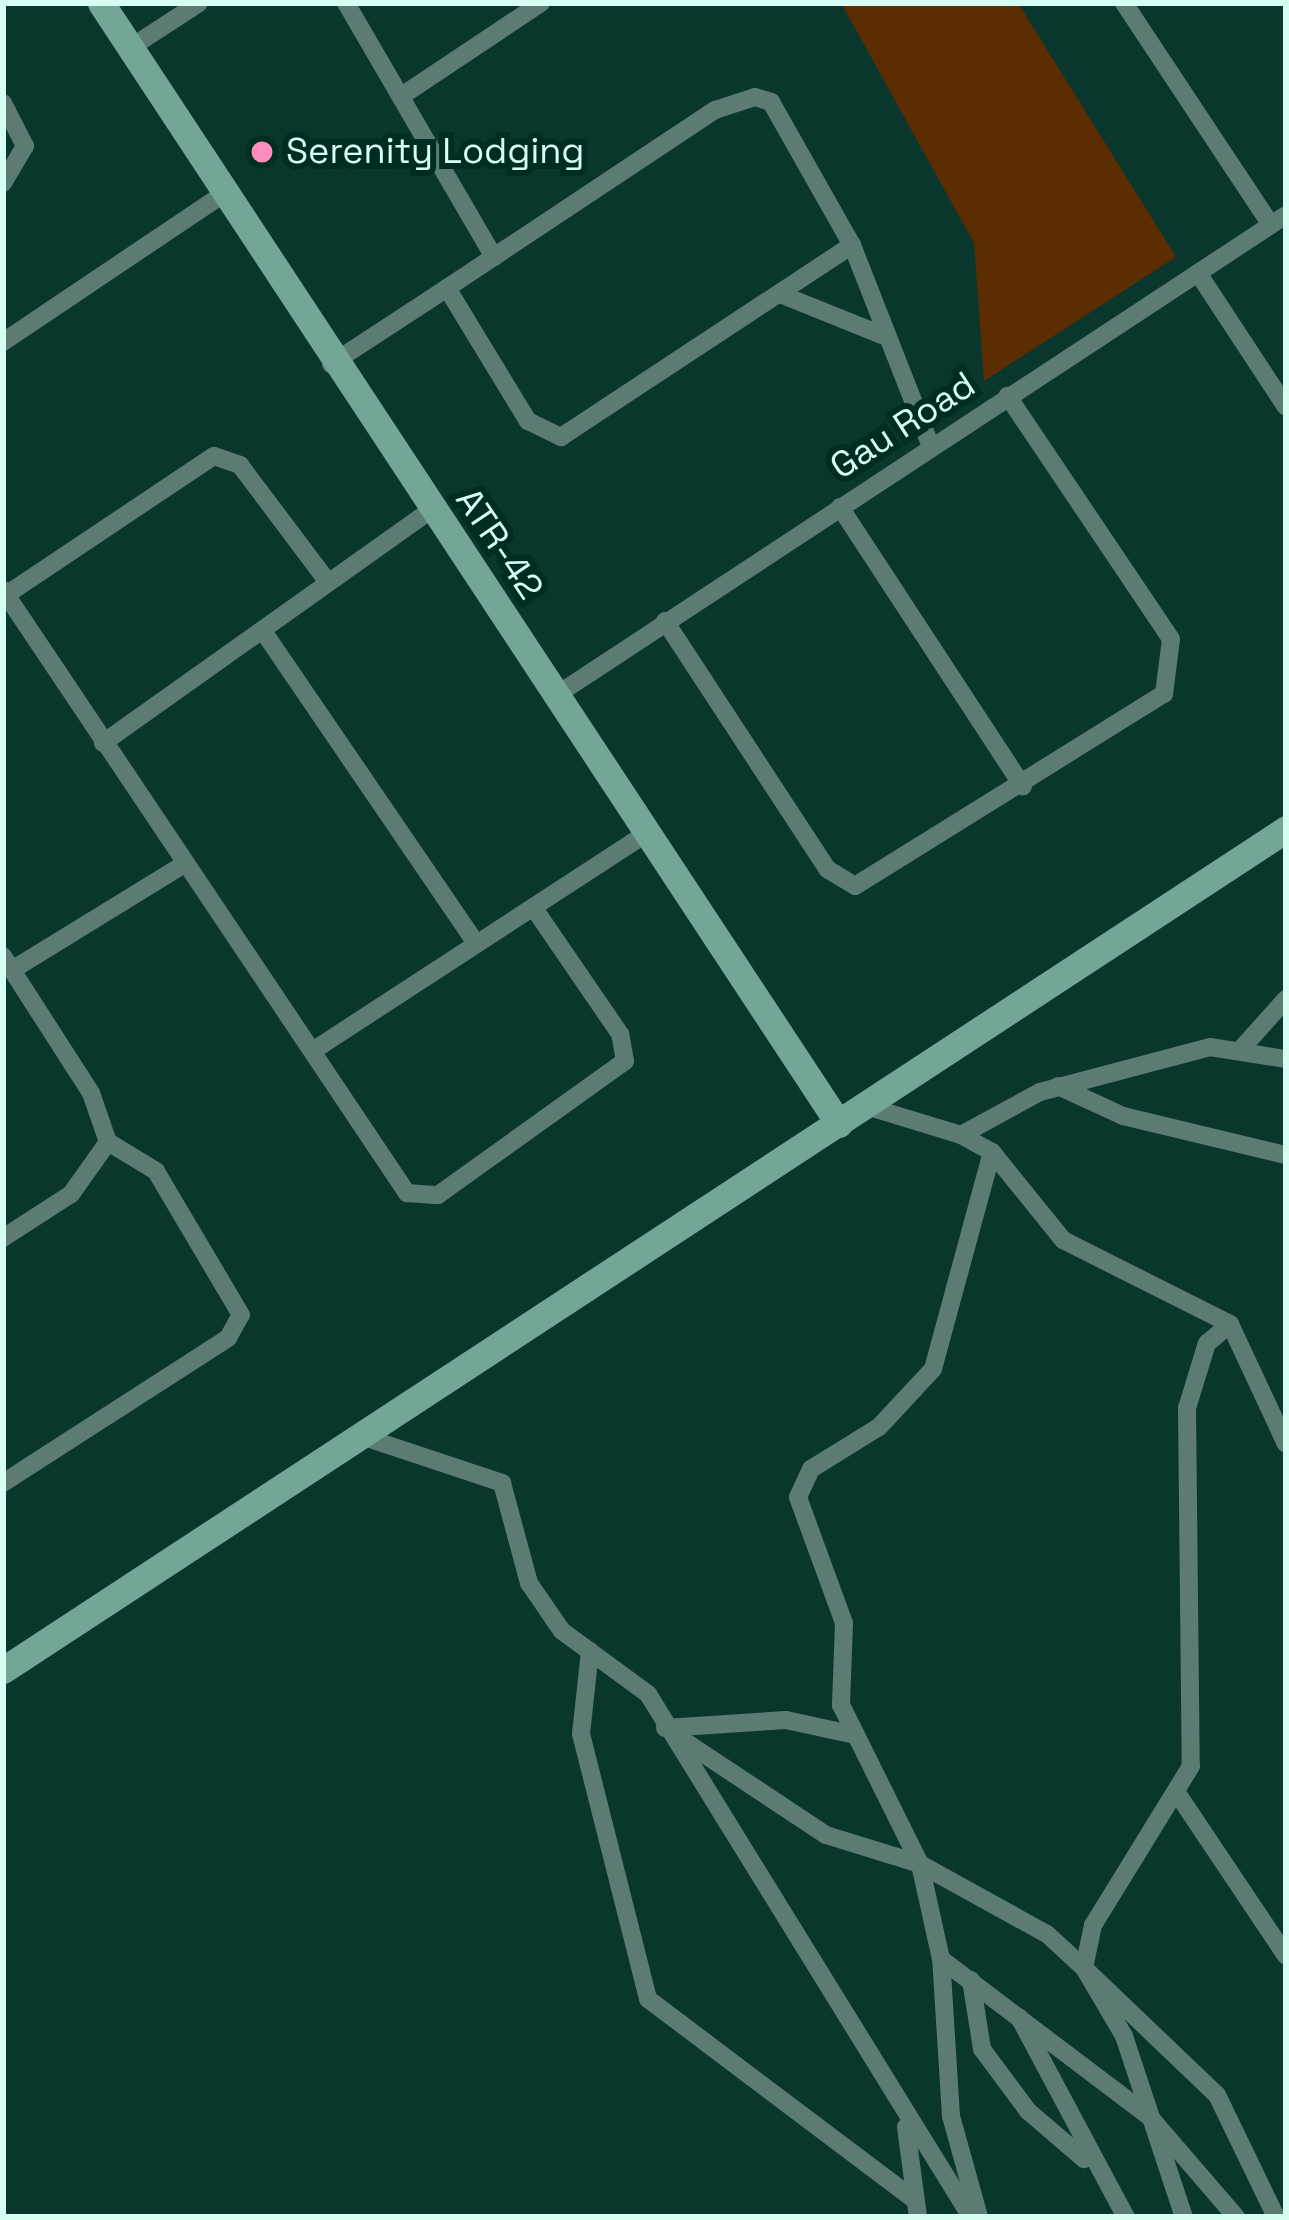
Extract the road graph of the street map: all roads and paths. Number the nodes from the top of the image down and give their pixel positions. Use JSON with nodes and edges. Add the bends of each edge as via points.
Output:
{"nodes":[{"id":1,"x":101,"y":3,"type":"edge"},
{"id":2,"x":199,"y":3,"type":"edge"},
{"id":3,"x":346,"y":3,"type":"edge"},
{"id":4,"x":541,"y":3,"type":"edge"},
{"id":5,"x":1124,"y":3,"type":"edge"},
{"id":6,"x":130,"y":48,"type":"junction"},
{"id":7,"x":406,"y":93,"type":"junction"},
{"id":8,"x":3,"y":103,"type":"edge"},
{"id":9,"x":3,"y":183,"type":"edge"},
{"id":10,"x":223,"y":194,"type":"junction"},
{"id":11,"x":1279,"y":220,"type":"edge"},
{"id":12,"x":852,"y":245,"type":"junction"},
{"id":13,"x":494,"y":257,"type":"junction"},
{"id":14,"x":1198,"y":273,"type":"junction"},
{"id":15,"x":446,"y":288,"type":"junction"},
{"id":16,"x":780,"y":294,"type":"junction"},
{"id":17,"x":883,"y":335,"type":"junction"},
{"id":18,"x":3,"y":342,"type":"edge"},
{"id":19,"x":331,"y":364,"type":"junction"},
{"id":20,"x":1009,"y":396,"type":"junction"},
{"id":21,"x":1286,"y":407,"type":"edge"},
{"id":22,"x":931,"y":444,"type":"junction"},
{"id":23,"x":840,"y":507,"type":"junction"},
{"id":24,"x":432,"y":508,"type":"junction"},
{"id":25,"x":328,"y":582,"type":"junction"},
{"id":26,"x":5,"y":593,"type":"edge"},
{"id":27,"x":665,"y":622,"type":"junction"},
{"id":28,"x":263,"y":631,"type":"junction"},
{"id":29,"x":558,"y":694,"type":"junction"},
{"id":30,"x":103,"y":743,"type":"junction"},
{"id":31,"x":1023,"y":787,"type":"junction"},
{"id":32,"x":1286,"y":829,"type":"edge"},
{"id":33,"x":648,"y":832,"type":"junction"},
{"id":34,"x":186,"y":863,"type":"junction"},
{"id":35,"x":533,"y":908,"type":"junction"},
{"id":36,"x":475,"y":942,"type":"junction"},
{"id":37,"x":8,"y":963,"type":"edge"},
{"id":38,"x":1286,"y":999,"type":"edge"},
{"id":39,"x":1242,"y":1048,"type":"junction"},
{"id":40,"x":314,"y":1050,"type":"junction"},
{"id":41,"x":1286,"y":1059,"type":"edge"},
{"id":42,"x":1058,"y":1087,"type":"junction"},
{"id":43,"x":866,"y":1106,"type":"junction"},
{"id":44,"x":839,"y":1124,"type":"junction"},
{"id":45,"x":961,"y":1135,"type":"junction"},
{"id":46,"x":107,"y":1142,"type":"junction"},
{"id":47,"x":992,"y":1152,"type":"junction"},
{"id":48,"x":1286,"y":1155,"type":"edge"},
{"id":49,"x":3,"y":1238,"type":"edge"},
{"id":50,"x":1230,"y":1324,"type":"junction"},
{"id":51,"x":361,"y":1436,"type":"junction"},
{"id":52,"x":1286,"y":1444,"type":"edge"},
{"id":53,"x":3,"y":1483,"type":"edge"},
{"id":54,"x":590,"y":1651,"type":"junction"},
{"id":55,"x":3,"y":1670,"type":"edge"},
{"id":56,"x":665,"y":1728,"type":"junction"},
{"id":57,"x":851,"y":1734,"type":"junction"},
{"id":58,"x":1179,"y":1796,"type":"junction"},
{"id":59,"x":920,"y":1864,"type":"junction"},
{"id":60,"x":1286,"y":1956,"type":"edge"},
{"id":61,"x":941,"y":1959,"type":"junction"},
{"id":62,"x":1084,"y":1968,"type":"junction"},
{"id":63,"x":971,"y":1980,"type":"junction"},
{"id":64,"x":1017,"y":2013,"type":"junction"},
{"id":65,"x":1150,"y":2117,"type":"junction"},
{"id":66,"x":905,"y":2119,"type":"junction"},
{"id":67,"x":1092,"y":2166,"type":"junction"},
{"id":68,"x":916,"y":2208,"type":"edge"},
{"id":69,"x":975,"y":2217,"type":"edge"},
{"id":70,"x":1126,"y":2217,"type":"edge"},
{"id":71,"x":1184,"y":2217,"type":"edge"},
{"id":72,"x":1237,"y":2217,"type":"edge"},
{"id":73,"x":1276,"y":2217,"type":"edge"}],
"edges":[{"from":1,"to":6,"type":"main road","name":"ATR-42"},
{"from":2,"to":6,"type":"street"},
{"from":3,"to":7,"type":"street"},
{"from":4,"to":7,"type":"street"},
{"from":5,"to":11,"type":"street"},
{"from":6,"to":10,"type":"main road","name":"ATR-42"},
{"from":7,"to":13,"type":"street"},
{"from":8,"to":9,"type":"street","via":[[25,146]]},
{"from":10,"to":18,"type":"street"},
{"from":10,"to":19,"type":"main road","name":"ATR-42"},
{"from":11,"to":14,"type":"street","name":"Gau Road"},
{"from":12,"to":13,"type":"street","via":[[771,102],[755,97],[715,110]]},
{"from":12,"to":16,"type":"street"},
{"from":12,"to":17,"type":"street"},
{"from":13,"to":15,"type":"street"},
{"from":14,"to":20,"type":"street","name":"Gau Road"},
{"from":14,"to":21,"type":"street"},
{"from":15,"to":16,"type":"street","via":[[528,421],[561,436]]},
{"from":15,"to":19,"type":"street"},
{"from":16,"to":17,"type":"street"},
{"from":17,"to":22,"type":"street"},
{"from":19,"to":24,"type":"main road","name":"ATR-42"},
{"from":20,"to":22,"type":"street","name":"Gau Road"},
{"from":20,"to":31,"type":"street","via":[[1175,653],[1164,694]]},
{"from":22,"to":23,"type":"street","name":"Gau Road"},
{"from":23,"to":27,"type":"street","name":"Gau Road"},
{"from":23,"to":31,"type":"street"},
{"from":24,"to":25,"type":"street"},
{"from":24,"to":29,"type":"main road","name":"ATR-42"},
{"from":25,"to":26,"type":"street","via":[[240,465],[214,456]]},
{"from":25,"to":28,"type":"street"},
{"from":26,"to":30,"type":"street"},
{"from":27,"to":29,"type":"street","name":"Gau Road"},
{"from":27,"to":31,"type":"street","via":[[845,884],[871,882]]},
{"from":28,"to":30,"type":"street"},
{"from":28,"to":36,"type":"street"},
{"from":29,"to":33,"type":"main road","name":"ATR-42"},
{"from":30,"to":34,"type":"street"},
{"from":32,"to":43,"type":"main road"},
{"from":33,"to":35,"type":"street"},
{"from":33,"to":44,"type":"main road","name":"ATR-42"},
{"from":34,"to":37,"type":"street"},
{"from":34,"to":40,"type":"street"},
{"from":35,"to":36,"type":"street"},
{"from":35,"to":40,"type":"street","via":[[620,1034],[626,1061],[438,1195],[392,1181]]},
{"from":36,"to":40,"type":"street"},
{"from":37,"to":46,"type":"street","via":[[91,1093]]},
{"from":38,"to":39,"type":"street"},
{"from":39,"to":41,"type":"street"},
{"from":39,"to":42,"type":"street"},
{"from":42,"to":45,"type":"street"},
{"from":42,"to":48,"type":"street","via":[[1123,1116]]},
{"from":43,"to":44,"type":"main road"},
{"from":43,"to":45,"type":"street"},
{"from":44,"to":51,"type":"main road"},
{"from":45,"to":47,"type":"street"},
{"from":46,"to":49,"type":"street","via":[[71,1194]]},
{"from":46,"to":53,"type":"street","via":[[155,1171],[241,1315],[228,1338]]},
{"from":47,"to":50,"type":"street","via":[[1063,1240]]},
{"from":47,"to":57,"type":"street","via":[[933,1369],[879,1427],[811,1469],[798,1497],[844,1623]]},
{"from":50,"to":52,"type":"street"},
{"from":50,"to":58,"type":"street","via":[[1208,1343],[1187,1408],[1193,1737]]},
{"from":51,"to":54,"type":"street","via":[[491,1471],[529,1583]]},
{"from":51,"to":55,"type":"main road"},
{"from":54,"to":56,"type":"street","via":[[648,1694]]},
{"from":54,"to":68,"type":"street","via":[[581,1734],[648,1999]]},
{"from":56,"to":57,"type":"street","via":[[786,1720]]},
{"from":56,"to":59,"type":"street","via":[[826,1835]]},
{"from":56,"to":66,"type":"street"},
{"from":57,"to":59,"type":"street"},
{"from":58,"to":60,"type":"street"},
{"from":58,"to":62,"type":"street","via":[[1093,1924]]},
{"from":59,"to":61,"type":"street"},
{"from":59,"to":62,"type":"street","via":[[1047,1934]]},
{"from":61,"to":63,"type":"street"},
{"from":61,"to":69,"type":"street","via":[[951,2116]]},
{"from":62,"to":65,"type":"street","via":[[1124,2036]]},
{"from":62,"to":73,"type":"street","via":[[1217,2095]]},
{"from":63,"to":64,"type":"street"},
{"from":63,"to":67,"type":"street","via":[[982,2049],[1028,2111]]},
{"from":64,"to":65,"type":"street"},
{"from":64,"to":67,"type":"street"},
{"from":65,"to":71,"type":"street"},
{"from":65,"to":72,"type":"street"},
{"from":66,"to":68,"type":"street"},
{"from":66,"to":69,"type":"street"},
{"from":67,"to":70,"type":"street"}]}
